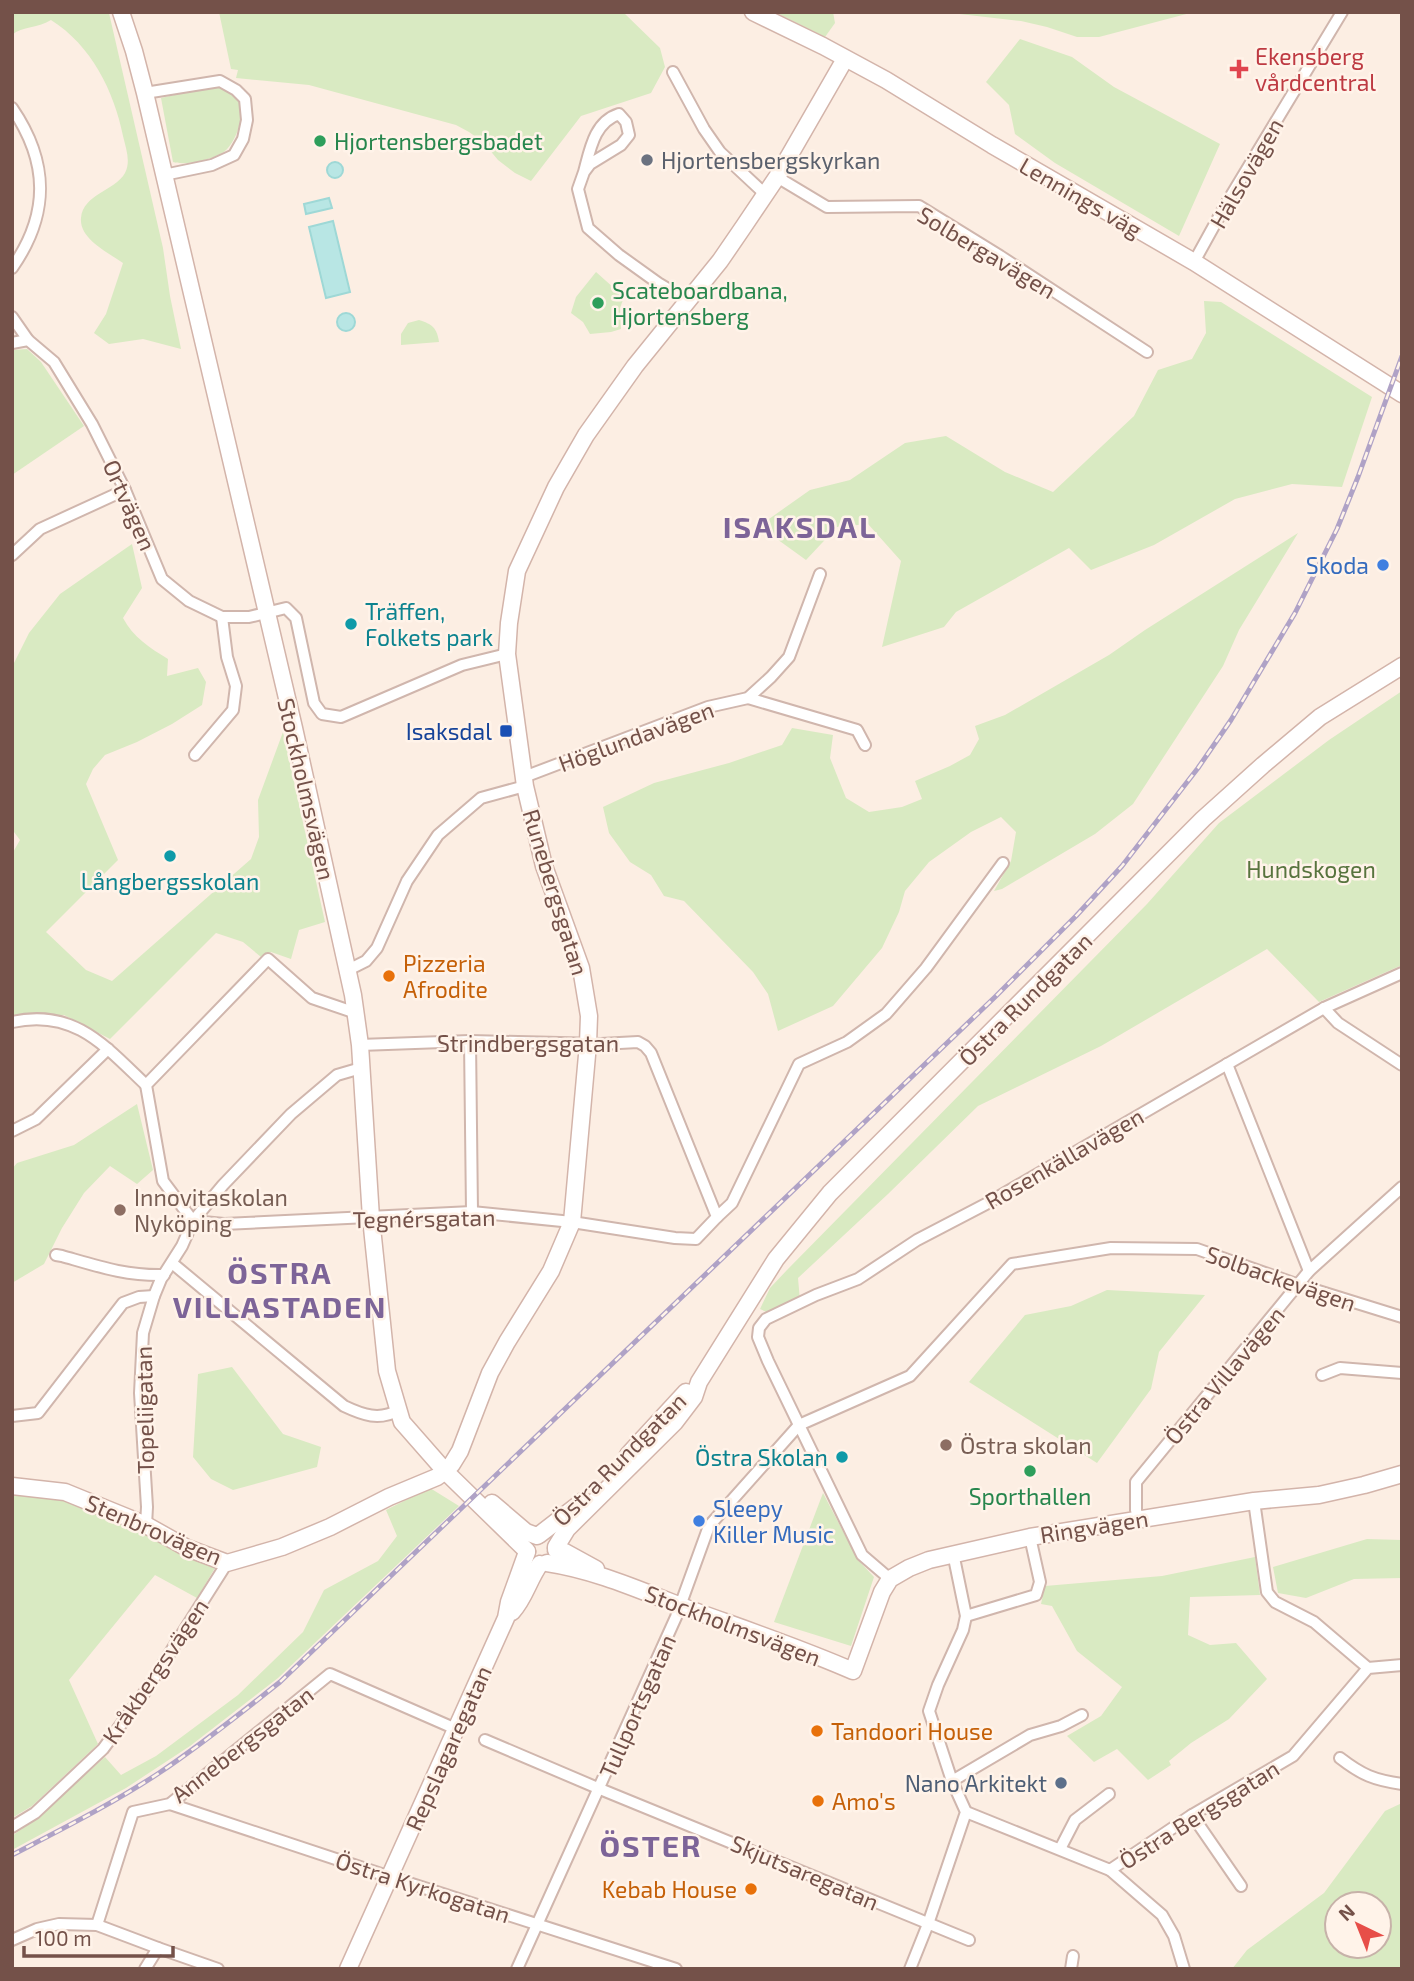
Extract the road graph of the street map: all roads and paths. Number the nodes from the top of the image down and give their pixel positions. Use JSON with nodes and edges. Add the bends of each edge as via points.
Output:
{"nodes":[{"id":1,"x":121,"y":12,"type":"edge"},
{"id":2,"x":752,"y":12,"type":"edge"},
{"id":3,"x":1342,"y":12,"type":"edge"},
{"id":4,"x":845,"y":59,"type":"junction"},
{"id":5,"x":673,"y":72,"type":"dead end"},
{"id":6,"x":145,"y":93,"type":"junction"},
{"id":7,"x":12,"y":108,"type":"edge"},
{"id":8,"x":584,"y":172,"type":"junction"},
{"id":9,"x":164,"y":175,"type":"junction"},
{"id":10,"x":777,"y":177,"type":"junction"},
{"id":11,"x":765,"y":194,"type":"junction"},
{"id":12,"x":1194,"y":262,"type":"junction"},
{"id":13,"x":12,"y":268,"type":"edge"},
{"id":14,"x":688,"y":301,"type":"junction"},
{"id":15,"x":12,"y":317,"type":"edge"},
{"id":16,"x":28,"y":340,"type":"junction"},
{"id":17,"x":12,"y":343,"type":"edge"},
{"id":18,"x":1147,"y":352,"type":"dead end"},
{"id":19,"x":1402,"y":394,"type":"edge"},
{"id":20,"x":125,"y":490,"type":"junction"},
{"id":21,"x":12,"y":555,"type":"edge"},
{"id":22,"x":820,"y":574,"type":"dead end"},
{"id":23,"x":266,"y":612,"type":"junction"},
{"id":24,"x":222,"y":617,"type":"junction"},
{"id":25,"x":507,"y":654,"type":"junction"},
{"id":26,"x":1402,"y":666,"type":"edge"},
{"id":27,"x":748,"y":698,"type":"junction"},
{"id":28,"x":864,"y":745,"type":"dead end"},
{"id":29,"x":195,"y":755,"type":"dead end"},
{"id":30,"x":525,"y":781,"type":"junction"},
{"id":31,"x":1003,"y":863,"type":"dead end"},
{"id":32,"x":348,"y":970,"type":"junction"},
{"id":33,"x":1402,"y":973,"type":"edge"},
{"id":34,"x":1324,"y":1008,"type":"junction"},
{"id":35,"x":356,"y":1013,"type":"junction"},
{"id":36,"x":12,"y":1022,"type":"edge"},
{"id":37,"x":470,"y":1041,"type":"junction"},
{"id":38,"x":588,"y":1044,"type":"junction"},
{"id":39,"x":360,"y":1045,"type":"junction"},
{"id":40,"x":108,"y":1049,"type":"junction"},
{"id":41,"x":1227,"y":1064,"type":"junction"},
{"id":42,"x":1402,"y":1065,"type":"edge"},
{"id":43,"x":361,"y":1068,"type":"junction"},
{"id":44,"x":146,"y":1085,"type":"junction"},
{"id":45,"x":12,"y":1131,"type":"edge"},
{"id":46,"x":1402,"y":1187,"type":"edge"},
{"id":47,"x":472,"y":1212,"type":"junction"},
{"id":48,"x":718,"y":1217,"type":"junction"},
{"id":49,"x":371,"y":1218,"type":"junction"},
{"id":50,"x":193,"y":1221,"type":"junction"},
{"id":51,"x":572,"y":1222,"type":"junction"},
{"id":52,"x":56,"y":1255,"type":"dead end"},
{"id":53,"x":172,"y":1263,"type":"junction"},
{"id":54,"x":1309,"y":1271,"type":"junction"},
{"id":55,"x":164,"y":1275,"type":"junction"},
{"id":56,"x":1299,"y":1285,"type":"junction"},
{"id":57,"x":154,"y":1296,"type":"junction"},
{"id":58,"x":1402,"y":1317,"type":"edge"},
{"id":59,"x":1402,"y":1374,"type":"edge"},
{"id":60,"x":1322,"y":1375,"type":"dead end"},
{"id":61,"x":699,"y":1382,"type":"junction"},
{"id":62,"x":399,"y":1410,"type":"junction"},
{"id":63,"x":12,"y":1416,"type":"edge"},
{"id":64,"x":799,"y":1425,"type":"junction"},
{"id":65,"x":449,"y":1467,"type":"junction"},
{"id":66,"x":1402,"y":1474,"type":"edge"},
{"id":67,"x":12,"y":1486,"type":"edge"},
{"id":68,"x":1254,"y":1501,"type":"junction"},
{"id":69,"x":1138,"y":1519,"type":"junction"},
{"id":70,"x":146,"y":1525,"type":"junction"},
{"id":71,"x":538,"y":1535,"type":"junction"},
{"id":72,"x":1030,"y":1536,"type":"junction"},
{"id":73,"x":527,"y":1551,"type":"junction"},
{"id":74,"x":953,"y":1553,"type":"junction"},
{"id":75,"x":550,"y":1556,"type":"junction"},
{"id":76,"x":227,"y":1563,"type":"junction"},
{"id":77,"x":890,"y":1579,"type":"junction"},
{"id":78,"x":681,"y":1605,"type":"junction"},
{"id":79,"x":966,"y":1616,"type":"junction"},
{"id":80,"x":506,"y":1618,"type":"junction"},
{"id":81,"x":1402,"y":1665,"type":"edge"},
{"id":82,"x":1368,"y":1668,"type":"junction"},
{"id":83,"x":1082,"y":1715,"type":"dead end"},
{"id":84,"x":456,"y":1729,"type":"junction"},
{"id":85,"x":485,"y":1740,"type":"dead end"},
{"id":86,"x":1340,"y":1758,"type":"dead end"},
{"id":87,"x":952,"y":1781,"type":"junction"},
{"id":88,"x":1402,"y":1784,"type":"edge"},
{"id":89,"x":600,"y":1789,"type":"junction"},
{"id":90,"x":1109,"y":1794,"type":"dead end"},
{"id":91,"x":170,"y":1804,"type":"junction"},
{"id":92,"x":966,"y":1812,"type":"junction"},
{"id":93,"x":1192,"y":1815,"type":"junction"},
{"id":94,"x":12,"y":1826,"type":"edge"},
{"id":95,"x":1060,"y":1849,"type":"junction"},
{"id":96,"x":1110,"y":1870,"type":"junction"},
{"id":97,"x":390,"y":1877,"type":"junction"},
{"id":98,"x":1241,"y":1886,"type":"dead end"},
{"id":99,"x":928,"y":1924,"type":"junction"},
{"id":100,"x":97,"y":1925,"type":"junction"},
{"id":101,"x":537,"y":1925,"type":"junction"},
{"id":102,"x":12,"y":1940,"type":"edge"},
{"id":103,"x":970,"y":1940,"type":"dead end"},
{"id":104,"x":158,"y":1948,"type":"junction"},
{"id":105,"x":1073,"y":1956,"type":"dead end"},
{"id":106,"x":145,"y":1969,"type":"edge"},
{"id":107,"x":218,"y":1969,"type":"edge"},
{"id":108,"x":348,"y":1969,"type":"edge"},
{"id":109,"x":356,"y":1969,"type":"edge"},
{"id":110,"x":517,"y":1969,"type":"edge"},
{"id":111,"x":676,"y":1969,"type":"edge"},
{"id":112,"x":910,"y":1969,"type":"edge"},
{"id":113,"x":1071,"y":1969,"type":"edge"},
{"id":114,"x":1184,"y":1969,"type":"edge"}],
"edges":[{"from":1,"to":6,"type":"street","name":"Stockholmsvägen"},
{"from":2,"to":4,"type":"street","name":"Lennings väg"},
{"from":3,"to":12,"type":"street","name":"Hälsovägen"},
{"from":4,"to":10,"type":"street","name":"Runebergsgatan"},
{"from":4,"to":12,"type":"street","name":"Lennings väg"},
{"from":5,"to":11,"type":"street","via":[[720,152]]},
{"from":6,"to":9,"type":"street","name":"Stockholmsvägen"},
{"from":6,"to":9,"type":"street","via":[[220,82],[245,99],[247,120],[234,155],[212,165]]},
{"from":7,"to":13,"type":"street","via":[[33,147],[41,201],[32,234]]},
{"from":8,"to":8,"type":"street","via":[[629,135],[619,114],[598,130]]},
{"from":8,"to":14,"type":"street","via":[[578,189],[588,228]]},
{"from":9,"to":23,"type":"street","name":"Stockholmsvägen"},
{"from":10,"to":11,"type":"street","name":"Runebergsgatan"},
{"from":10,"to":18,"type":"street","name":"Solbergavägen","via":[[827,207],[919,206]]},
{"from":11,"to":14,"type":"street","name":"Runebergsgatan"},
{"from":12,"to":19,"type":"street","name":"Lennings väg"},
{"from":14,"to":25,"type":"street","name":"Runebergsgatan","via":[[586,435],[556,487],[517,571]]},
{"from":15,"to":16,"type":"street","name":"Ortvägen"},
{"from":16,"to":17,"type":"street"},
{"from":16,"to":20,"type":"street","name":"Ortvägen","via":[[54,362],[67,381]]},
{"from":20,"to":21,"type":"street","via":[[40,529]]},
{"from":20,"to":24,"type":"street","name":"Ortvägen","via":[[162,579],[188,601]]},
{"from":22,"to":27,"type":"street","via":[[789,657]]},
{"from":23,"to":24,"type":"street","name":"Ortvägen"},
{"from":23,"to":25,"type":"street","via":[[286,608],[296,618],[314,703],[322,714],[341,717],[462,665]]},
{"from":23,"to":32,"type":"street","name":"Stockholmsvägen"},
{"from":24,"to":29,"type":"street","via":[[236,686],[233,710]]},
{"from":25,"to":30,"type":"street","name":"Runebergsgatan"},
{"from":26,"to":61,"type":"street","name":"Östra Rundgatan","via":[[1320,717],[1213,810],[839,1184],[776,1259]]},
{"from":27,"to":28,"type":"street","name":"Höglundavägen","via":[[857,730]]},
{"from":27,"to":30,"type":"street","name":"Höglundavägen","via":[[708,707]]},
{"from":30,"to":32,"type":"street","name":"Höglundavägen","via":[[481,798],[438,835],[407,881],[377,948],[366,961]]},
{"from":30,"to":38,"type":"street","name":"Runebergsgatan","via":[[544,866],[582,968]]},
{"from":31,"to":48,"type":"street","via":[[886,1014],[847,1042],[799,1064],[732,1203]]},
{"from":32,"to":35,"type":"street","name":"Stockholmsvägen"},
{"from":33,"to":34,"type":"street","name":"Rosenkällavägen"},
{"from":34,"to":41,"type":"street","name":"Rosenkällavägen"},
{"from":34,"to":42,"type":"street","via":[[1338,1023]]},
{"from":35,"to":39,"type":"street","name":"Stockholmsvägen"},
{"from":35,"to":44,"type":"street","via":[[312,998],[268,959]]},
{"from":36,"to":40,"type":"street","via":[[58,1020],[99,1039]]},
{"from":37,"to":38,"type":"street","name":"Strindbergsgatan"},
{"from":37,"to":39,"type":"street","name":"Strindbergsgatan"},
{"from":37,"to":47,"type":"street"},
{"from":38,"to":48,"type":"street","name":"Strindbergsgatan","via":[[638,1042],[648,1049]]},
{"from":38,"to":51,"type":"street","name":"Runebergsgatan"},
{"from":39,"to":43,"type":"street","name":"Stockholmsvägen"},
{"from":40,"to":44,"type":"street"},
{"from":40,"to":45,"type":"street","via":[[36,1119]]},
{"from":41,"to":54,"type":"street"},
{"from":41,"to":64,"type":"street","name":"Rosenkällavägen","via":[[917,1240],[858,1279],[766,1319],[758,1337]]},
{"from":43,"to":49,"type":"street","name":"Stockholmsvägen"},
{"from":43,"to":50,"type":"street","via":[[337,1075],[291,1114]]},
{"from":44,"to":50,"type":"street","via":[[163,1181]]},
{"from":46,"to":54,"type":"street","name":"Östra Villavägen"},
{"from":47,"to":49,"type":"street","name":"Tegnérsgatan"},
{"from":47,"to":51,"type":"street","name":"Tegnérsgatan"},
{"from":48,"to":51,"type":"street","name":"Tegnérsgatan","via":[[696,1239]]},
{"from":49,"to":50,"type":"street","name":"Tegnérsgatan","via":[[224,1224]]},
{"from":49,"to":62,"type":"street","name":"Stockholmsvägen","via":[[387,1371]]},
{"from":50,"to":53,"type":"street"},
{"from":51,"to":65,"type":"street","name":"Runebergsgatan","via":[[551,1271],[490,1373],[460,1451]]},
{"from":52,"to":55,"type":"street","via":[[138,1276]]},
{"from":53,"to":55,"type":"street"},
{"from":53,"to":62,"type":"street","via":[[344,1406],[373,1418]]},
{"from":54,"to":56,"type":"street","name":"Östra Villavägen"},
{"from":55,"to":57,"type":"street"},
{"from":56,"to":58,"type":"street","name":"Solbackevägen"},
{"from":56,"to":64,"type":"street","name":"Solbackevägen","via":[[1197,1249],[1111,1248],[1012,1264],[911,1376]]},
{"from":56,"to":69,"type":"street","name":"Östra Villavägen","via":[[1136,1482]]},
{"from":57,"to":63,"type":"street","via":[[124,1303],[38,1413]]},
{"from":57,"to":70,"type":"street","name":"Topeliigatan","via":[[143,1334],[140,1393]]},
{"from":59,"to":60,"type":"street","via":[[1340,1368]]},
{"from":61,"to":71,"type":"street","name":"Östra Rundgatan","via":[[586,1498]]},
{"from":61,"to":75,"type":"street","name":"Östra Rundgatan","via":[[675,1422],[567,1529]]},
{"from":62,"to":65,"type":"street","name":"Stockholmsvägen"},
{"from":64,"to":77,"type":"street","name":"Rosenkällavägen","via":[[862,1555]]},
{"from":64,"to":78,"type":"street","name":"Tullportsgatan","via":[[709,1526]]},
{"from":65,"to":71,"type":"street","name":"Stockholmsvägen","via":[[526,1532]]},
{"from":65,"to":73,"type":"street","name":"Stockholmsvägen"},
{"from":65,"to":76,"type":"street","name":"Stenbrovägen","via":[[437,1477],[330,1527]]},
{"from":66,"to":68,"type":"street","name":"Ringvägen","via":[[1319,1495]]},
{"from":67,"to":70,"type":"street","name":"Stenbrovägen","via":[[65,1492]]},
{"from":68,"to":69,"type":"street","name":"Ringvägen"},
{"from":68,"to":82,"type":"street","via":[[1268,1592],[1275,1602],[1314,1622]]},
{"from":69,"to":72,"type":"street","name":"Ringvägen"},
{"from":70,"to":76,"type":"street","name":"Stenbrovägen"},
{"from":71,"to":73,"type":"street","via":[[528,1543]]},
{"from":71,"to":75,"type":"street","via":[[548,1537]]},
{"from":72,"to":74,"type":"street","name":"Ringvägen"},
{"from":72,"to":79,"type":"street","via":[[1040,1582],[1036,1595]]},
{"from":73,"to":75,"type":"street","via":[[531,1560]]},
{"from":73,"to":80,"type":"street","name":"Repslagaregatan"},
{"from":74,"to":77,"type":"street","name":"Ringvägen"},
{"from":74,"to":79,"type":"street"},
{"from":75,"to":78,"type":"street","name":"Stockholmsvägen","via":[[575,1557],[613,1579]]},
{"from":75,"to":80,"type":"street","name":"Repslagaregatan","via":[[534,1572],[518,1606]]},
{"from":76,"to":94,"type":"street","name":"Kråkbergsvägen","via":[[103,1749],[35,1813]]},
{"from":77,"to":78,"type":"street","name":"Stockholmsvägen","via":[[853,1671]]},
{"from":78,"to":89,"type":"street","name":"Tullportsgatan"},
{"from":79,"to":87,"type":"street","via":[[929,1711]]},
{"from":80,"to":84,"type":"street","name":"Repslagaregatan"},
{"from":81,"to":82,"type":"street"},
{"from":82,"to":93,"type":"street","name":"Östra Bergsgatan","via":[[1293,1756]]},
{"from":83,"to":87,"type":"street","via":[[1030,1735]]},
{"from":84,"to":91,"type":"street","name":"Annebergsgatan","via":[[330,1674]]},
{"from":84,"to":97,"type":"street","name":"Repslagaregatan"},
{"from":85,"to":89,"type":"street","name":"Skjutsaregatan"},
{"from":86,"to":88,"type":"street","via":[[1358,1772]]},
{"from":87,"to":92,"type":"street"},
{"from":89,"to":99,"type":"street","name":"Skjutsaregatan"},
{"from":89,"to":101,"type":"street","name":"Tullportsgatan"},
{"from":90,"to":95,"type":"street","via":[[1075,1821]]},
{"from":91,"to":97,"type":"street","name":"Östra Kyrkogatan"},
{"from":91,"to":100,"type":"street","name":"Annebergsgatan","via":[[133,1812]]},
{"from":92,"to":95,"type":"street","name":"Östra Bergsgatan"},
{"from":92,"to":99,"type":"street"},
{"from":93,"to":96,"type":"street","name":"Östra Bergsgatan"},
{"from":93,"to":98,"type":"street"},
{"from":95,"to":96,"type":"street","name":"Östra Bergsgatan"},
{"from":96,"to":114,"type":"street","via":[[1162,1915]]},
{"from":97,"to":101,"type":"street","name":"Östra Kyrkogatan"},
{"from":97,"to":108,"type":"street","name":"Repslagaregatan"},
{"from":97,"to":109,"type":"street","name":"Repslagaregatan"},
{"from":99,"to":103,"type":"street","name":"Skjutsaregatan"},
{"from":99,"to":112,"type":"street"},
{"from":100,"to":102,"type":"street","via":[[59,1924]]},
{"from":100,"to":104,"type":"street"},
{"from":101,"to":110,"type":"street","name":"Tullportsgatan"},
{"from":101,"to":111,"type":"street","name":"Östra Kyrkogatan"},
{"from":104,"to":106,"type":"street"},
{"from":104,"to":107,"type":"street"},
{"from":105,"to":113,"type":"street"}]}
